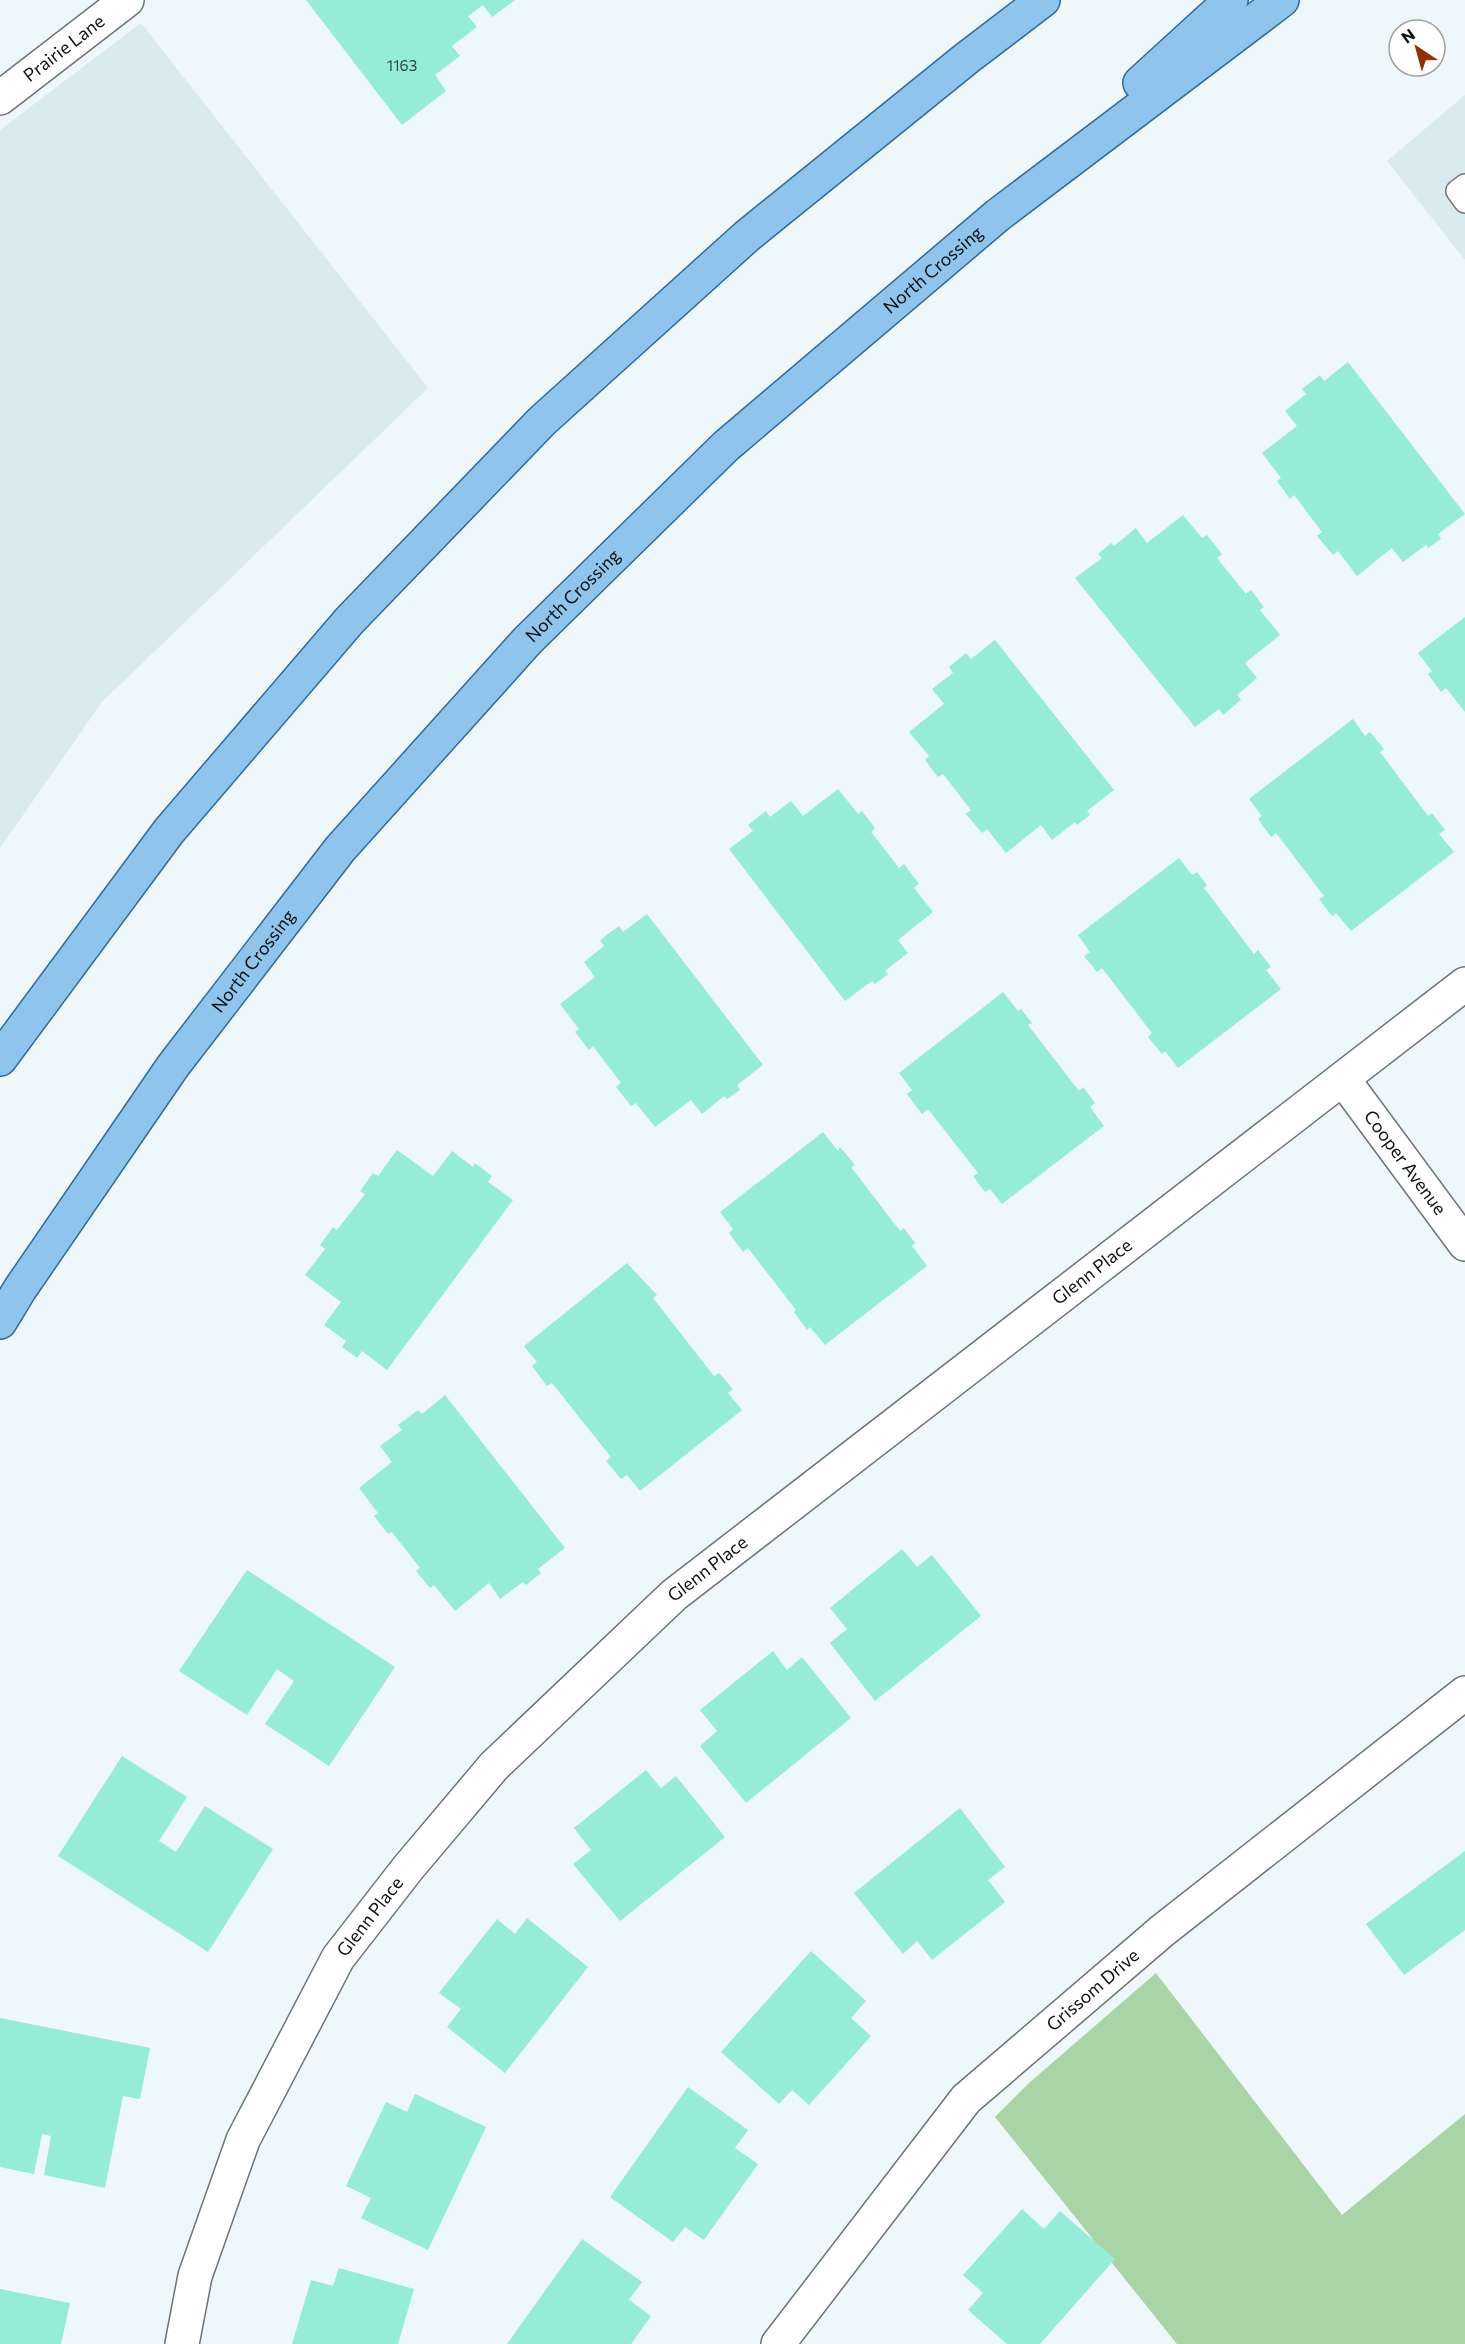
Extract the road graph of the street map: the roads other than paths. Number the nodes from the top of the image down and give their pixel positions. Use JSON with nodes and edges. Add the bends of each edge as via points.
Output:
{"nodes":[{"id":1,"x":128,"y":0,"type":"edge"},
{"id":2,"x":1043,"y":0,"type":"edge"},
{"id":3,"x":1231,"y":0,"type":"edge"},
{"id":4,"x":1282,"y":0,"type":"edge"},
{"id":5,"x":0,"y":98,"type":"edge"},
{"id":6,"x":1465,"y":185,"type":"edge"},
{"id":7,"x":1465,"y":202,"type":"edge"},
{"id":8,"x":998,"y":215,"type":"junction"},
{"id":9,"x":1465,"y":984,"type":"edge"},
{"id":10,"x":0,"y":1059,"type":"edge"},
{"id":11,"x":1343,"y":1079,"type":"junction"},
{"id":12,"x":1465,"y":1244,"type":"edge"},
{"id":13,"x":0,"y":1322,"type":"edge"},
{"id":14,"x":1465,"y":1693,"type":"edge"},
{"id":15,"x":182,"y":2344,"type":"edge"},
{"id":16,"x":778,"y":2344,"type":"edge"}],
"edges":[{"from":1,"to":5,"type":"street","name":"Prairie Lane"},
{"from":2,"to":10,"type":"main road","via":[[747,236],[542,421],[349,621],[169,831]]},
{"from":3,"to":8,"type":"main road"},
{"from":4,"to":8,"type":"main road","name":"North Crossing"},
{"from":6,"to":7,"type":"lane","via":[[1457,192]]},
{"from":8,"to":13,"type":"main road","name":"North Crossing","via":[[726,446],[504,667],[340,849],[187,1047]]},
{"from":9,"to":11,"type":"street","name":"Glenn Place"},
{"from":11,"to":12,"type":"street","name":"Cooper Avenue"},
{"from":11,"to":15,"type":"street","name":"Glenn Place","via":[[674,1595],[494,1766],[338,1958],[243,2140],[195,2276]]},
{"from":14,"to":16,"type":"street","name":"Grissom Drive","via":[[1162,1931],[966,2099]]}]}
